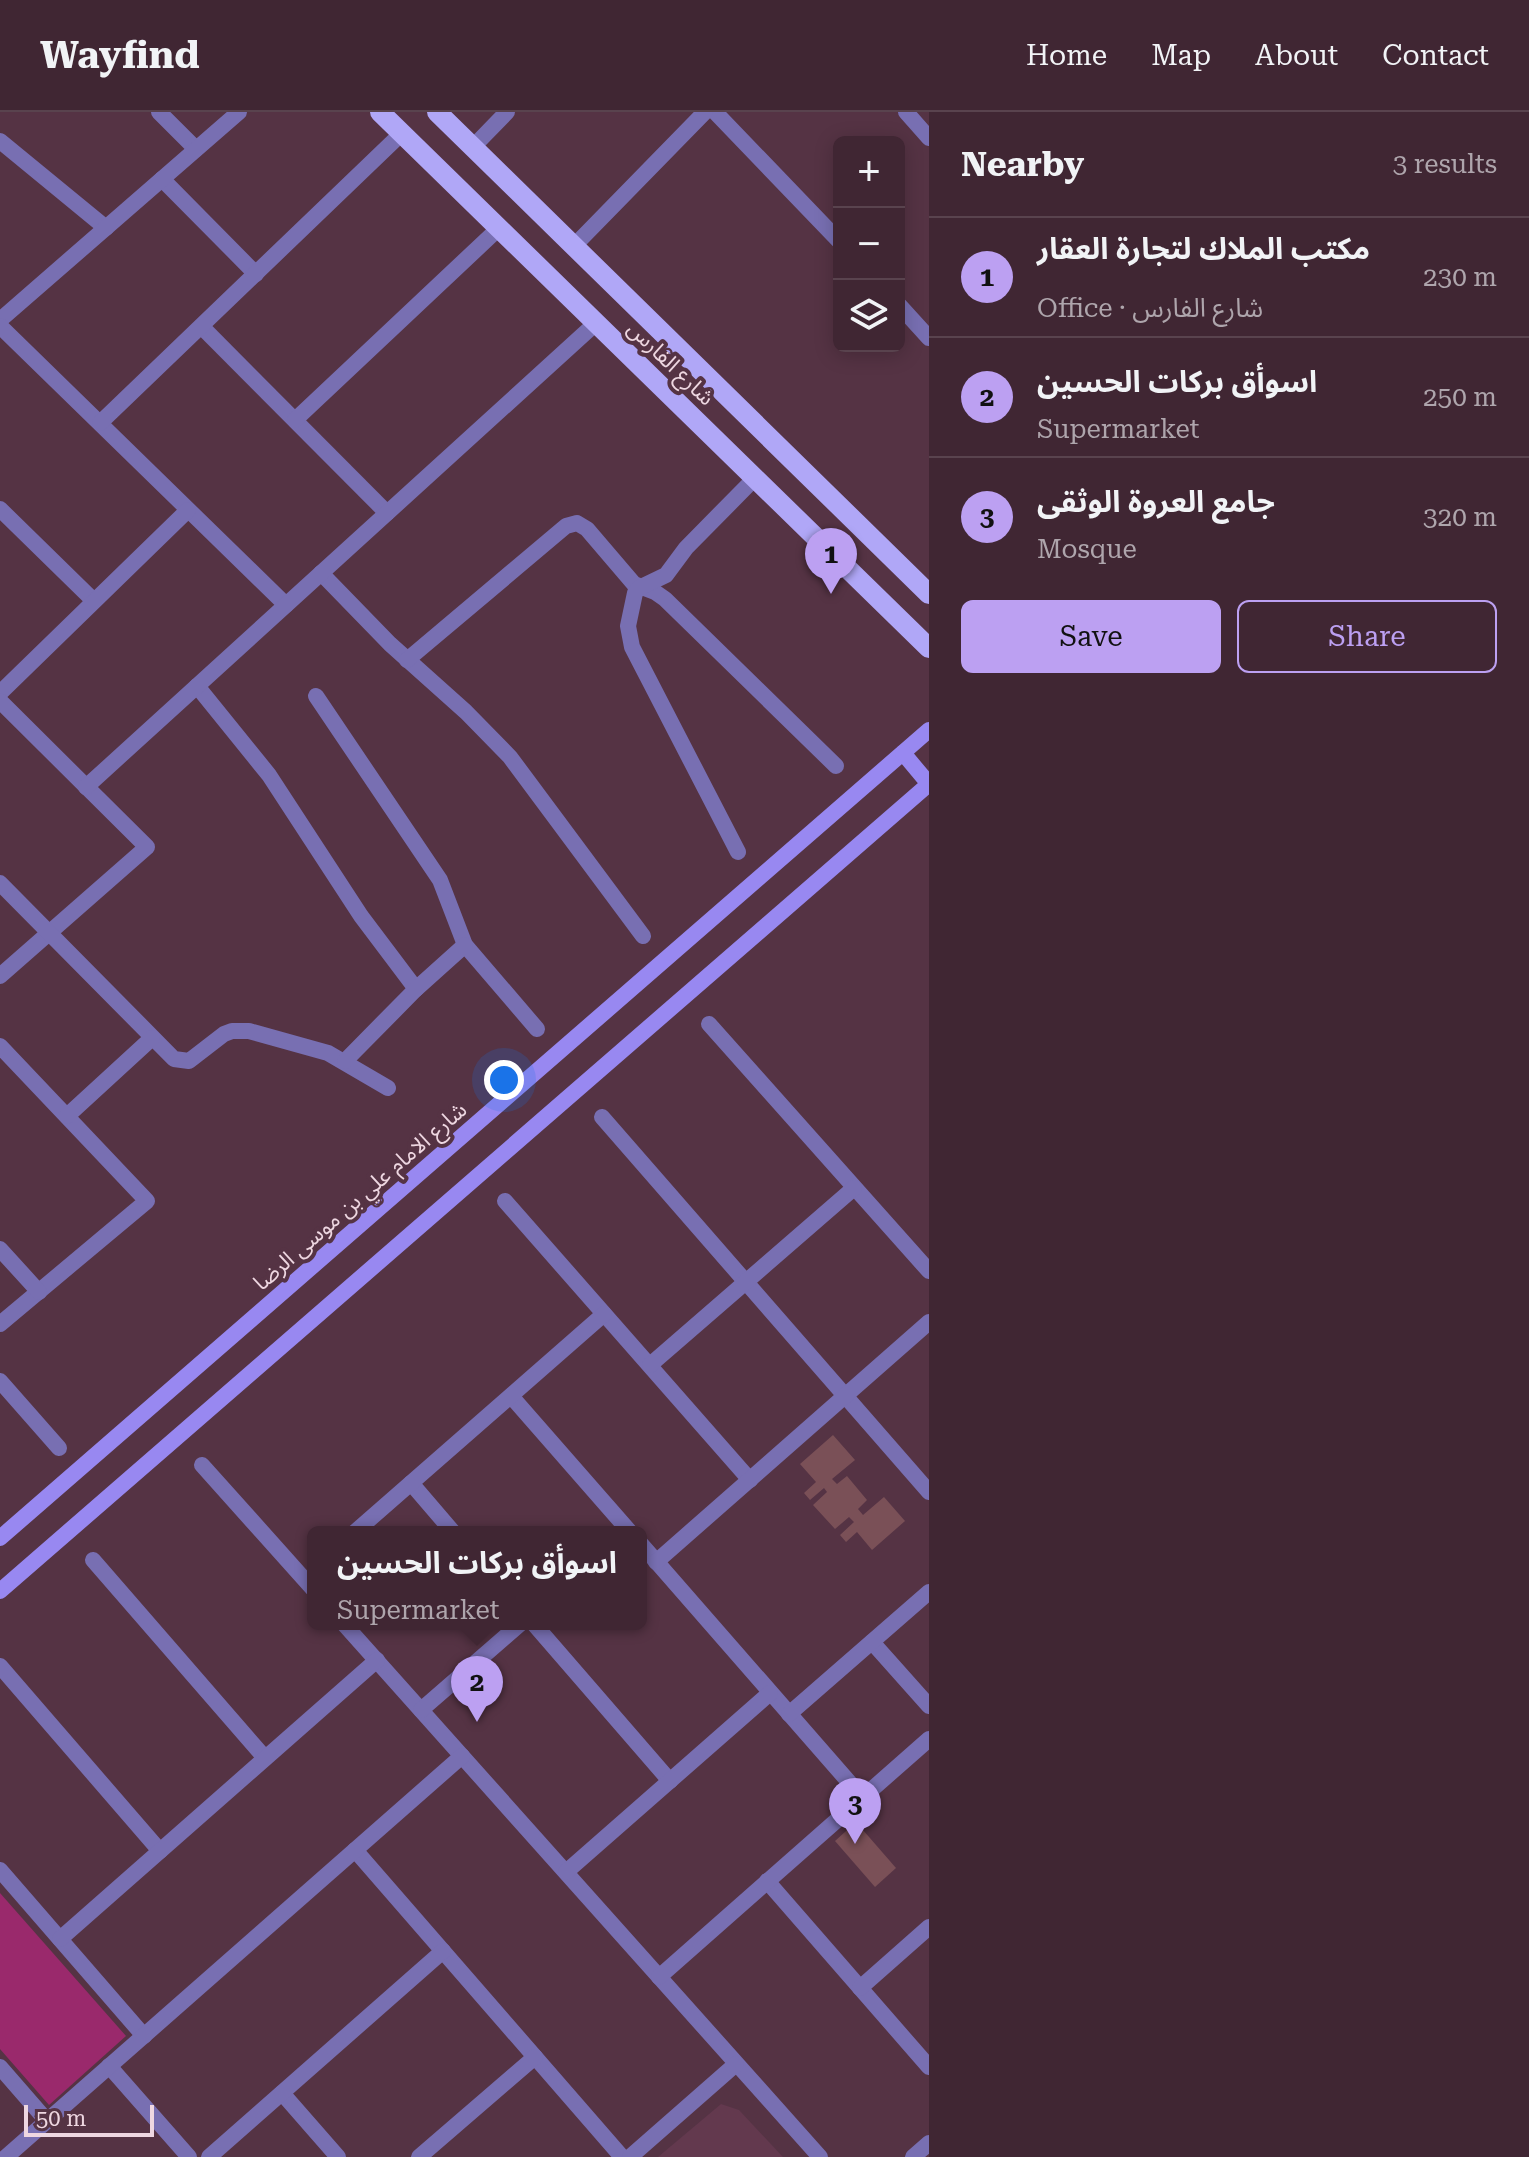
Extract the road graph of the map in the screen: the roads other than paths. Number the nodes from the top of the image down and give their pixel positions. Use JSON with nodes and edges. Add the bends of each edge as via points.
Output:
{"nodes":[{"id":1,"x":159,"y":112,"type":"edge"},
{"id":2,"x":239,"y":112,"type":"edge"},
{"id":3,"x":380,"y":112,"type":"edge"},
{"id":4,"x":437,"y":112,"type":"edge"},
{"id":5,"x":507,"y":112,"type":"edge"},
{"id":6,"x":705,"y":112,"type":"edge"},
{"id":7,"x":715,"y":112,"type":"edge"},
{"id":8,"x":906,"y":112,"type":"edge"},
{"id":9,"x":402,"y":133,"type":"junction"},
{"id":10,"x":929,"y":138,"type":"edge"},
{"id":11,"x":0,"y":141,"type":"edge"},
{"id":12,"x":473,"y":147,"type":"junction"},
{"id":13,"x":196,"y":149,"type":"junction"},
{"id":14,"x":162,"y":179,"type":"junction"},
{"id":15,"x":106,"y":228,"type":"junction"},
{"id":16,"x":499,"y":228,"type":"junction"},
{"id":17,"x":833,"y":235,"type":"edge"},
{"id":18,"x":574,"y":246,"type":"junction"},
{"id":19,"x":256,"y":274,"type":"junction"},
{"id":20,"x":905,"y":312,"type":"edge"},
{"id":21,"x":0,"y":323,"type":"edge"},
{"id":22,"x":596,"y":323,"type":"junction"},
{"id":23,"x":202,"y":327,"type":"junction"},
{"id":24,"x":929,"y":338,"type":"edge"},
{"id":25,"x":295,"y":420,"type":"junction"},
{"id":26,"x":100,"y":423,"type":"junction"},
{"id":27,"x":755,"y":478,"type":"junction"},
{"id":28,"x":0,"y":509,"type":"edge"},
{"id":29,"x":188,"y":510,"type":"junction"},
{"id":30,"x":387,"y":513,"type":"junction"},
{"id":31,"x":321,"y":573,"type":"junction"},
{"id":32,"x":639,"y":588,"type":"junction"},
{"id":33,"x":929,"y":594,"type":"edge"},
{"id":34,"x":94,"y":601,"type":"junction"},
{"id":35,"x":286,"y":605,"type":"junction"},
{"id":36,"x":929,"y":648,"type":"edge"},
{"id":37,"x":407,"y":660,"type":"junction"},
{"id":38,"x":197,"y":686,"type":"junction"},
{"id":39,"x":0,"y":693,"type":"edge"},
{"id":40,"x":316,"y":696,"type":"dead end"},
{"id":41,"x":0,"y":701,"type":"edge"},
{"id":42,"x":929,"y":730,"type":"edge"},
{"id":43,"x":903,"y":753,"type":"junction"},
{"id":44,"x":836,"y":766,"type":"dead end"},
{"id":45,"x":929,"y":784,"type":"edge"},
{"id":46,"x":86,"y":787,"type":"junction"},
{"id":47,"x":738,"y":852,"type":"dead end"},
{"id":48,"x":0,"y":883,"type":"edge"},
{"id":49,"x":48,"y":934,"type":"junction"},
{"id":50,"x":643,"y":936,"type":"dead end"},
{"id":51,"x":465,"y":945,"type":"junction"},
{"id":52,"x":0,"y":976,"type":"edge"},
{"id":53,"x":416,"y":989,"type":"junction"},
{"id":54,"x":709,"y":1024,"type":"dead end"},
{"id":55,"x":537,"y":1029,"type":"dead end"},
{"id":56,"x":152,"y":1038,"type":"junction"},
{"id":57,"x":0,"y":1046,"type":"edge"},
{"id":58,"x":345,"y":1061,"type":"junction"},
{"id":59,"x":388,"y":1088,"type":"dead end"},
{"id":60,"x":67,"y":1116,"type":"junction"},
{"id":61,"x":602,"y":1117,"type":"dead end"},
{"id":62,"x":854,"y":1188,"type":"junction"},
{"id":63,"x":505,"y":1201,"type":"dead end"},
{"id":64,"x":0,"y":1249,"type":"edge"},
{"id":65,"x":929,"y":1271,"type":"edge"},
{"id":66,"x":746,"y":1282,"type":"junction"},
{"id":67,"x":39,"y":1292,"type":"junction"},
{"id":68,"x":604,"y":1314,"type":"junction"},
{"id":69,"x":929,"y":1322,"type":"edge"},
{"id":70,"x":0,"y":1324,"type":"edge"},
{"id":71,"x":650,"y":1365,"type":"junction"},
{"id":72,"x":0,"y":1381,"type":"edge"},
{"id":73,"x":511,"y":1396,"type":"junction"},
{"id":74,"x":845,"y":1396,"type":"junction"},
{"id":75,"x":59,"y":1448,"type":"dead end"},
{"id":76,"x":202,"y":1465,"type":"dead end"},
{"id":77,"x":750,"y":1480,"type":"junction"},
{"id":78,"x":411,"y":1483,"type":"junction"},
{"id":79,"x":929,"y":1492,"type":"edge"},
{"id":80,"x":362,"y":1526,"type":"edge"},
{"id":81,"x":448,"y":1526,"type":"edge"},
{"id":82,"x":625,"y":1526,"type":"edge"},
{"id":83,"x":0,"y":1538,"type":"edge"},
{"id":84,"x":647,"y":1551,"type":"edge"},
{"id":85,"x":93,"y":1560,"type":"dead end"},
{"id":86,"x":656,"y":1562,"type":"junction"},
{"id":87,"x":307,"y":1576,"type":"edge"},
{"id":88,"x":0,"y":1591,"type":"edge"},
{"id":89,"x":929,"y":1592,"type":"edge"},
{"id":90,"x":350,"y":1630,"type":"edge"},
{"id":91,"x":513,"y":1630,"type":"edge"},
{"id":92,"x":539,"y":1630,"type":"edge"},
{"id":93,"x":872,"y":1642,"type":"junction"},
{"id":94,"x":377,"y":1660,"type":"junction"},
{"id":95,"x":0,"y":1666,"type":"edge"},
{"id":96,"x":770,"y":1693,"type":"junction"},
{"id":97,"x":929,"y":1706,"type":"edge"},
{"id":98,"x":421,"y":1710,"type":"junction"},
{"id":99,"x":789,"y":1714,"type":"junction"},
{"id":100,"x":929,"y":1739,"type":"edge"},
{"id":101,"x":462,"y":1756,"type":"junction"},
{"id":102,"x":265,"y":1758,"type":"junction"},
{"id":103,"x":670,"y":1781,"type":"junction"},
{"id":104,"x":862,"y":1797,"type":"junction"},
{"id":105,"x":355,"y":1850,"type":"junction"},
{"id":106,"x":160,"y":1851,"type":"junction"},
{"id":107,"x":0,"y":1870,"type":"edge"},
{"id":108,"x":566,"y":1872,"type":"junction"},
{"id":109,"x":767,"y":1881,"type":"junction"},
{"id":110,"x":929,"y":1927,"type":"edge"},
{"id":111,"x":60,"y":1939,"type":"junction"},
{"id":112,"x":443,"y":1951,"type":"junction"},
{"id":113,"x":659,"y":1977,"type":"junction"},
{"id":114,"x":860,"y":1988,"type":"junction"},
{"id":115,"x":144,"y":2036,"type":"junction"},
{"id":116,"x":535,"y":2057,"type":"junction"},
{"id":117,"x":736,"y":2064,"type":"junction"},
{"id":118,"x":109,"y":2066,"type":"junction"},
{"id":119,"x":0,"y":2067,"type":"edge"},
{"id":120,"x":929,"y":2067,"type":"edge"},
{"id":121,"x":282,"y":2093,"type":"junction"},
{"id":122,"x":47,"y":2121,"type":"junction"},
{"id":123,"x":929,"y":2143,"type":"edge"},
{"id":124,"x":6,"y":2157,"type":"edge"},
{"id":125,"x":189,"y":2157,"type":"edge"},
{"id":126,"x":209,"y":2157,"type":"edge"},
{"id":127,"x":338,"y":2157,"type":"edge"},
{"id":128,"x":419,"y":2157,"type":"edge"},
{"id":129,"x":622,"y":2157,"type":"edge"},
{"id":130,"x":630,"y":2157,"type":"edge"},
{"id":131,"x":820,"y":2157,"type":"edge"},
{"id":132,"x":913,"y":2157,"type":"edge"}],
"edges":[{"from":1,"to":13,"type":"street"},
{"from":2,"to":13,"type":"street"},
{"from":3,"to":9,"type":"main road","name":"شارع الفارس"},
{"from":4,"to":12,"type":"main road","name":"شارع الفارس"},
{"from":5,"to":12,"type":"street"},
{"from":6,"to":18,"type":"street"},
{"from":7,"to":17,"type":"street"},
{"from":8,"to":10,"type":"street"},
{"from":9,"to":16,"type":"main road","name":"شارع الفارس"},
{"from":9,"to":19,"type":"street"},
{"from":11,"to":15,"type":"street"},
{"from":12,"to":18,"type":"main road","name":"شارع الفارس"},
{"from":13,"to":14,"type":"street"},
{"from":14,"to":15,"type":"street"},
{"from":14,"to":19,"type":"street"},
{"from":15,"to":21,"type":"street"},
{"from":16,"to":22,"type":"main road","name":"شارع الفارس"},
{"from":16,"to":25,"type":"street"},
{"from":18,"to":33,"type":"main road","name":"شارع الفارس"},
{"from":19,"to":23,"type":"street"},
{"from":20,"to":24,"type":"street"},
{"from":21,"to":26,"type":"street"},
{"from":22,"to":27,"type":"main road","name":"شارع الفارس"},
{"from":22,"to":30,"type":"street"},
{"from":23,"to":25,"type":"street"},
{"from":23,"to":26,"type":"street"},
{"from":25,"to":30,"type":"street"},
{"from":26,"to":29,"type":"street"},
{"from":27,"to":32,"type":"street","via":[[666,575]]},
{"from":27,"to":36,"type":"main road","name":"شارع الفارس"},
{"from":28,"to":34,"type":"street"},
{"from":29,"to":34,"type":"street"},
{"from":29,"to":35,"type":"street"},
{"from":30,"to":31,"type":"street"},
{"from":31,"to":35,"type":"street"},
{"from":31,"to":37,"type":"street"},
{"from":32,"to":37,"type":"street","via":[[587,529],[571,523]]},
{"from":32,"to":44,"type":"street","via":[[665,599]]},
{"from":32,"to":47,"type":"street","via":[[629,614],[632,647]]},
{"from":34,"to":39,"type":"street"},
{"from":35,"to":38,"type":"street"},
{"from":37,"to":50,"type":"street","via":[[510,757]]},
{"from":38,"to":46,"type":"street"},
{"from":38,"to":53,"type":"street","via":[[269,775],[361,916]]},
{"from":40,"to":51,"type":"street","via":[[436,872]]},
{"from":41,"to":46,"type":"street"},
{"from":42,"to":43,"type":"main road","name":"شارع الامام علي بن موسى الرضا"},
{"from":43,"to":45,"type":"main road"},
{"from":43,"to":83,"type":"main road","name":"شارع الامام علي بن موسى الرضا"},
{"from":45,"to":88,"type":"main road"},
{"from":46,"to":49,"type":"street","via":[[147,847]]},
{"from":48,"to":49,"type":"street"},
{"from":49,"to":52,"type":"street"},
{"from":49,"to":56,"type":"street"},
{"from":51,"to":53,"type":"street"},
{"from":51,"to":55,"type":"street"},
{"from":53,"to":58,"type":"street"},
{"from":54,"to":62,"type":"street"},
{"from":56,"to":58,"type":"street","via":[[183,1062],[224,1034],[241,1030]]},
{"from":56,"to":60,"type":"street"},
{"from":57,"to":60,"type":"street"},
{"from":58,"to":59,"type":"street"},
{"from":60,"to":67,"type":"street","via":[[147,1201]]},
{"from":61,"to":66,"type":"street"},
{"from":62,"to":65,"type":"street"},
{"from":62,"to":66,"type":"street"},
{"from":63,"to":68,"type":"street"},
{"from":64,"to":67,"type":"street"},
{"from":66,"to":71,"type":"street"},
{"from":66,"to":74,"type":"street"},
{"from":67,"to":70,"type":"street"},
{"from":68,"to":71,"type":"street"},
{"from":68,"to":73,"type":"street"},
{"from":69,"to":74,"type":"street"},
{"from":71,"to":77,"type":"street"},
{"from":72,"to":75,"type":"street"},
{"from":73,"to":78,"type":"street"},
{"from":73,"to":82,"type":"street"},
{"from":74,"to":77,"type":"street"},
{"from":74,"to":79,"type":"street"},
{"from":76,"to":87,"type":"street"},
{"from":77,"to":86,"type":"street"},
{"from":78,"to":80,"type":"street"},
{"from":78,"to":81,"type":"street"},
{"from":84,"to":86,"type":"street"},
{"from":85,"to":102,"type":"street"},
{"from":86,"to":96,"type":"street"},
{"from":89,"to":93,"type":"street"},
{"from":90,"to":94,"type":"street"},
{"from":91,"to":98,"type":"street"},
{"from":92,"to":103,"type":"street"},
{"from":93,"to":97,"type":"street"},
{"from":93,"to":99,"type":"street"},
{"from":94,"to":98,"type":"street"},
{"from":94,"to":102,"type":"street"},
{"from":95,"to":106,"type":"street"},
{"from":96,"to":99,"type":"street"},
{"from":96,"to":103,"type":"street"},
{"from":98,"to":101,"type":"street"},
{"from":99,"to":104,"type":"street"},
{"from":100,"to":104,"type":"street"},
{"from":101,"to":105,"type":"street"},
{"from":101,"to":108,"type":"street"},
{"from":102,"to":106,"type":"street"},
{"from":103,"to":108,"type":"street"},
{"from":104,"to":109,"type":"street"},
{"from":105,"to":112,"type":"street"},
{"from":105,"to":115,"type":"street"},
{"from":106,"to":111,"type":"street"},
{"from":107,"to":111,"type":"street"},
{"from":108,"to":113,"type":"street"},
{"from":109,"to":113,"type":"street"},
{"from":109,"to":114,"type":"street"},
{"from":110,"to":114,"type":"street"},
{"from":111,"to":115,"type":"street"},
{"from":112,"to":116,"type":"street"},
{"from":112,"to":121,"type":"street"},
{"from":113,"to":117,"type":"street"},
{"from":114,"to":120,"type":"street"},
{"from":115,"to":118,"type":"street"},
{"from":116,"to":128,"type":"street"},
{"from":116,"to":129,"type":"street"},
{"from":117,"to":130,"type":"street"},
{"from":117,"to":131,"type":"street"},
{"from":118,"to":122,"type":"street"},
{"from":118,"to":125,"type":"street"},
{"from":119,"to":122,"type":"street"},
{"from":121,"to":126,"type":"street"},
{"from":121,"to":127,"type":"street"},
{"from":122,"to":124,"type":"street"},
{"from":123,"to":132,"type":"street"}]}
